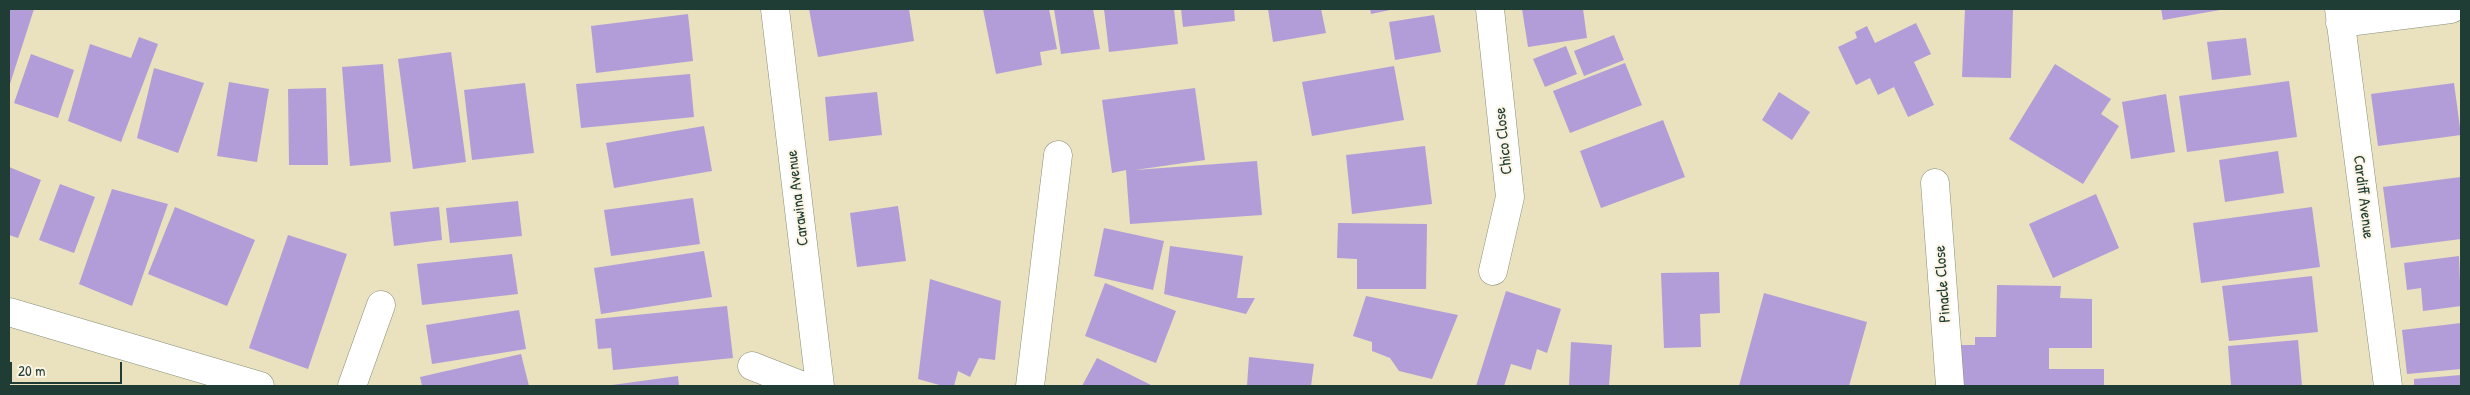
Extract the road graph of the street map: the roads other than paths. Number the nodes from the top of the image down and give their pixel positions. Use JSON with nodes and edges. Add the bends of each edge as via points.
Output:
{"nodes":[{"id":1,"x":775,"y":9,"type":"edge"},
{"id":2,"x":1490,"y":9,"type":"edge"},
{"id":3,"x":2451,"y":9,"type":"edge"},
{"id":4,"x":2340,"y":16,"type":"edge"},
{"id":5,"x":1058,"y":155,"type":"dead end"},
{"id":6,"x":1935,"y":183,"type":"dead end"},
{"id":7,"x":1493,"y":271,"type":"dead end"},
{"id":8,"x":381,"y":305,"type":"dead end"},
{"id":9,"x":9,"y":312,"type":"edge"},
{"id":10,"x":752,"y":366,"type":"dead end"},
{"id":11,"x":260,"y":386,"type":"edge"},
{"id":12,"x":352,"y":386,"type":"edge"},
{"id":13,"x":803,"y":386,"type":"edge"},
{"id":14,"x":820,"y":386,"type":"edge"},
{"id":15,"x":1030,"y":386,"type":"edge"},
{"id":16,"x":1950,"y":386,"type":"edge"},
{"id":17,"x":2388,"y":386,"type":"edge"}],
"edges":[{"from":1,"to":14,"type":"street","name":"Carawina Avenue"},
{"from":2,"to":7,"type":"street","name":"Chico Close","via":[[1510,197]]},
{"from":3,"to":4,"type":"street"},
{"from":4,"to":17,"type":"street","name":"Cardiff Avenue"},
{"from":5,"to":15,"type":"street"},
{"from":6,"to":16,"type":"street","name":"Pinacle Close"},
{"from":8,"to":12,"type":"street"},
{"from":9,"to":11,"type":"street"},
{"from":10,"to":13,"type":"street"}]}
